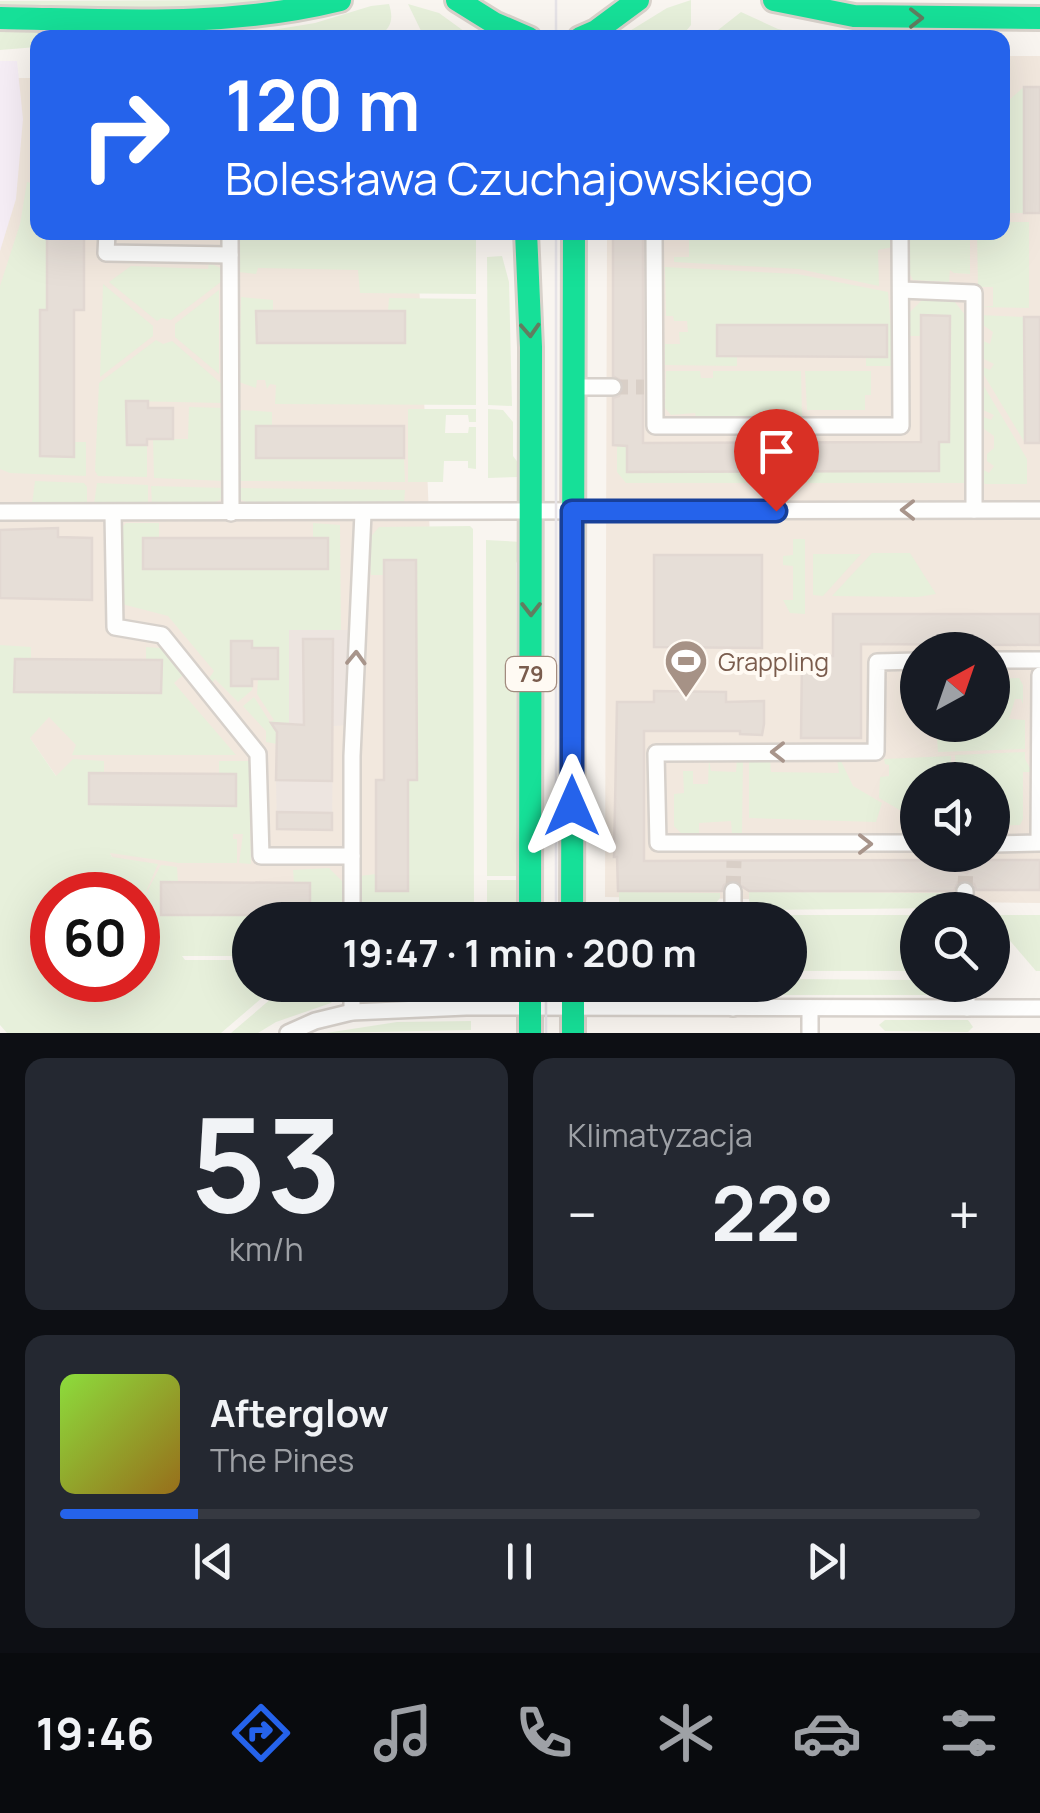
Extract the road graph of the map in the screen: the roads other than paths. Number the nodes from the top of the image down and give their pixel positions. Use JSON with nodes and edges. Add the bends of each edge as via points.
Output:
{"nodes":[{"id":1,"x":340,"y":0,"type":"edge"},
{"id":2,"x":774,"y":0,"type":"edge"},
{"id":3,"x":640,"y":2,"type":"edge"},
{"id":4,"x":464,"y":5,"type":"edge"},
{"id":5,"x":0,"y":18,"type":"edge"},
{"id":6,"x":1040,"y":18,"type":"edge"},
{"id":7,"x":487,"y":30,"type":"edge"},
{"id":8,"x":513,"y":30,"type":"edge"},
{"id":9,"x":597,"y":30,"type":"edge"},
{"id":10,"x":106,"y":240,"type":"edge"},
{"id":11,"x":230,"y":240,"type":"edge"},
{"id":12,"x":526,"y":240,"type":"edge"},
{"id":13,"x":574,"y":240,"type":"edge"},
{"id":14,"x":654,"y":240,"type":"edge"},
{"id":15,"x":900,"y":240,"type":"edge"},
{"id":16,"x":230,"y":255,"type":"junction"},
{"id":17,"x":900,"y":290,"type":"junction"},
{"id":18,"x":573,"y":386,"type":"junction"},
{"id":19,"x":613,"y":387,"type":"tunnel mouth"},
{"id":20,"x":974,"y":510,"type":"junction"},
{"id":21,"x":1040,"y":510,"type":"edge"},
{"id":22,"x":572,"y":511,"type":"junction"},
{"id":23,"x":0,"y":512,"type":"edge"},
{"id":24,"x":530,"y":512,"type":"junction"},
{"id":25,"x":113,"y":513,"type":"junction"},
{"id":26,"x":231,"y":513,"type":"junction"},
{"id":27,"x":363,"y":513,"type":"junction"},
{"id":28,"x":1010,"y":660,"type":"edge"},
{"id":29,"x":1040,"y":660,"type":"edge"},
{"id":30,"x":900,"y":661,"type":"edge"},
{"id":31,"x":1040,"y":676,"type":"edge"},
{"id":32,"x":734,"y":842,"type":"junction"},
{"id":33,"x":900,"y":844,"type":"edge"},
{"id":34,"x":1010,"y":844,"type":"edge"},
{"id":35,"x":352,"y":856,"type":"junction"},
{"id":36,"x":734,"y":861,"type":"tunnel mouth"},
{"id":37,"x":733,"y":891,"type":"tunnel mouth"},
{"id":38,"x":352,"y":902,"type":"edge"},
{"id":39,"x":530,"y":902,"type":"edge"},
{"id":40,"x":572,"y":902,"type":"edge"},
{"id":41,"x":733,"y":902,"type":"edge"},
{"id":42,"x":352,"y":1002,"type":"edge"},
{"id":43,"x":463,"y":1002,"type":"edge"},
{"id":44,"x":530,"y":1002,"type":"edge"},
{"id":45,"x":573,"y":1002,"type":"edge"},
{"id":46,"x":653,"y":1002,"type":"edge"},
{"id":47,"x":733,"y":1002,"type":"edge"},
{"id":48,"x":967,"y":1002,"type":"edge"},
{"id":49,"x":733,"y":1008,"type":"junction"},
{"id":50,"x":810,"y":1008,"type":"junction"},
{"id":51,"x":967,"y":1008,"type":"junction"},
{"id":52,"x":1040,"y":1008,"type":"edge"},
{"id":53,"x":352,"y":1012,"type":"junction"},
{"id":54,"x":288,"y":1033,"type":"edge"},
{"id":55,"x":530,"y":1033,"type":"edge"},
{"id":56,"x":573,"y":1033,"type":"edge"},
{"id":57,"x":810,"y":1033,"type":"edge"}],
"edges":[{"from":1,"to":5,"type":"main road","via":[[228,20]]},
{"from":2,"to":6,"type":"main road","one_way":true,"via":[[854,16]]},
{"from":3,"to":9,"type":"main road"},
{"from":4,"to":7,"type":"main road"},
{"from":4,"to":8,"type":"main road"},
{"from":10,"to":16,"type":"street","via":[[106,253]]},
{"from":11,"to":16,"type":"street"},
{"from":12,"to":24,"type":"main road","number":"79","one_way":true},
{"from":13,"to":18,"type":"main road","number":"79"},
{"from":14,"to":17,"type":"street","via":[[649,387],[655,426],[901,426]]},
{"from":15,"to":17,"type":"street"},
{"from":16,"to":26,"type":"street"},
{"from":17,"to":20,"type":"street","via":[[974,293]]},
{"from":18,"to":19,"type":"street"},
{"from":18,"to":22,"type":"main road","number":"79"},
{"from":20,"to":21,"type":"street"},
{"from":20,"to":22,"type":"street","one_way":true},
{"from":22,"to":24,"type":"street"},
{"from":22,"to":40,"type":"main road","number":"79"},
{"from":23,"to":25,"type":"street"},
{"from":24,"to":27,"type":"street"},
{"from":24,"to":39,"type":"main road","number":"79","one_way":true},
{"from":25,"to":26,"type":"street"},
{"from":25,"to":35,"type":"street","via":[[115,627],[162,635],[256,749],[261,856]]},
{"from":26,"to":27,"type":"street"},
{"from":35,"to":27,"type":"street","one_way":true},
{"from":28,"to":29,"type":"street"},
{"from":30,"to":32,"type":"street","one_way":true,"via":[[877,662],[876,752],[656,753],[658,843]]},
{"from":31,"to":34,"type":"street","via":[[1039,843]]},
{"from":32,"to":33,"type":"street","one_way":true},
{"from":32,"to":36,"type":"street"},
{"from":35,"to":38,"type":"street"},
{"from":37,"to":41,"type":"street"},
{"from":42,"to":53,"type":"street"},
{"from":43,"to":53,"type":"street"},
{"from":44,"to":55,"type":"main road"},
{"from":45,"to":56,"type":"main road"},
{"from":46,"to":49,"type":"street"},
{"from":47,"to":49,"type":"street"},
{"from":48,"to":51,"type":"street"},
{"from":49,"to":50,"type":"street"},
{"from":50,"to":51,"type":"street"},
{"from":50,"to":57,"type":"street"},
{"from":51,"to":52,"type":"street"},
{"from":53,"to":54,"type":"street"}]}
